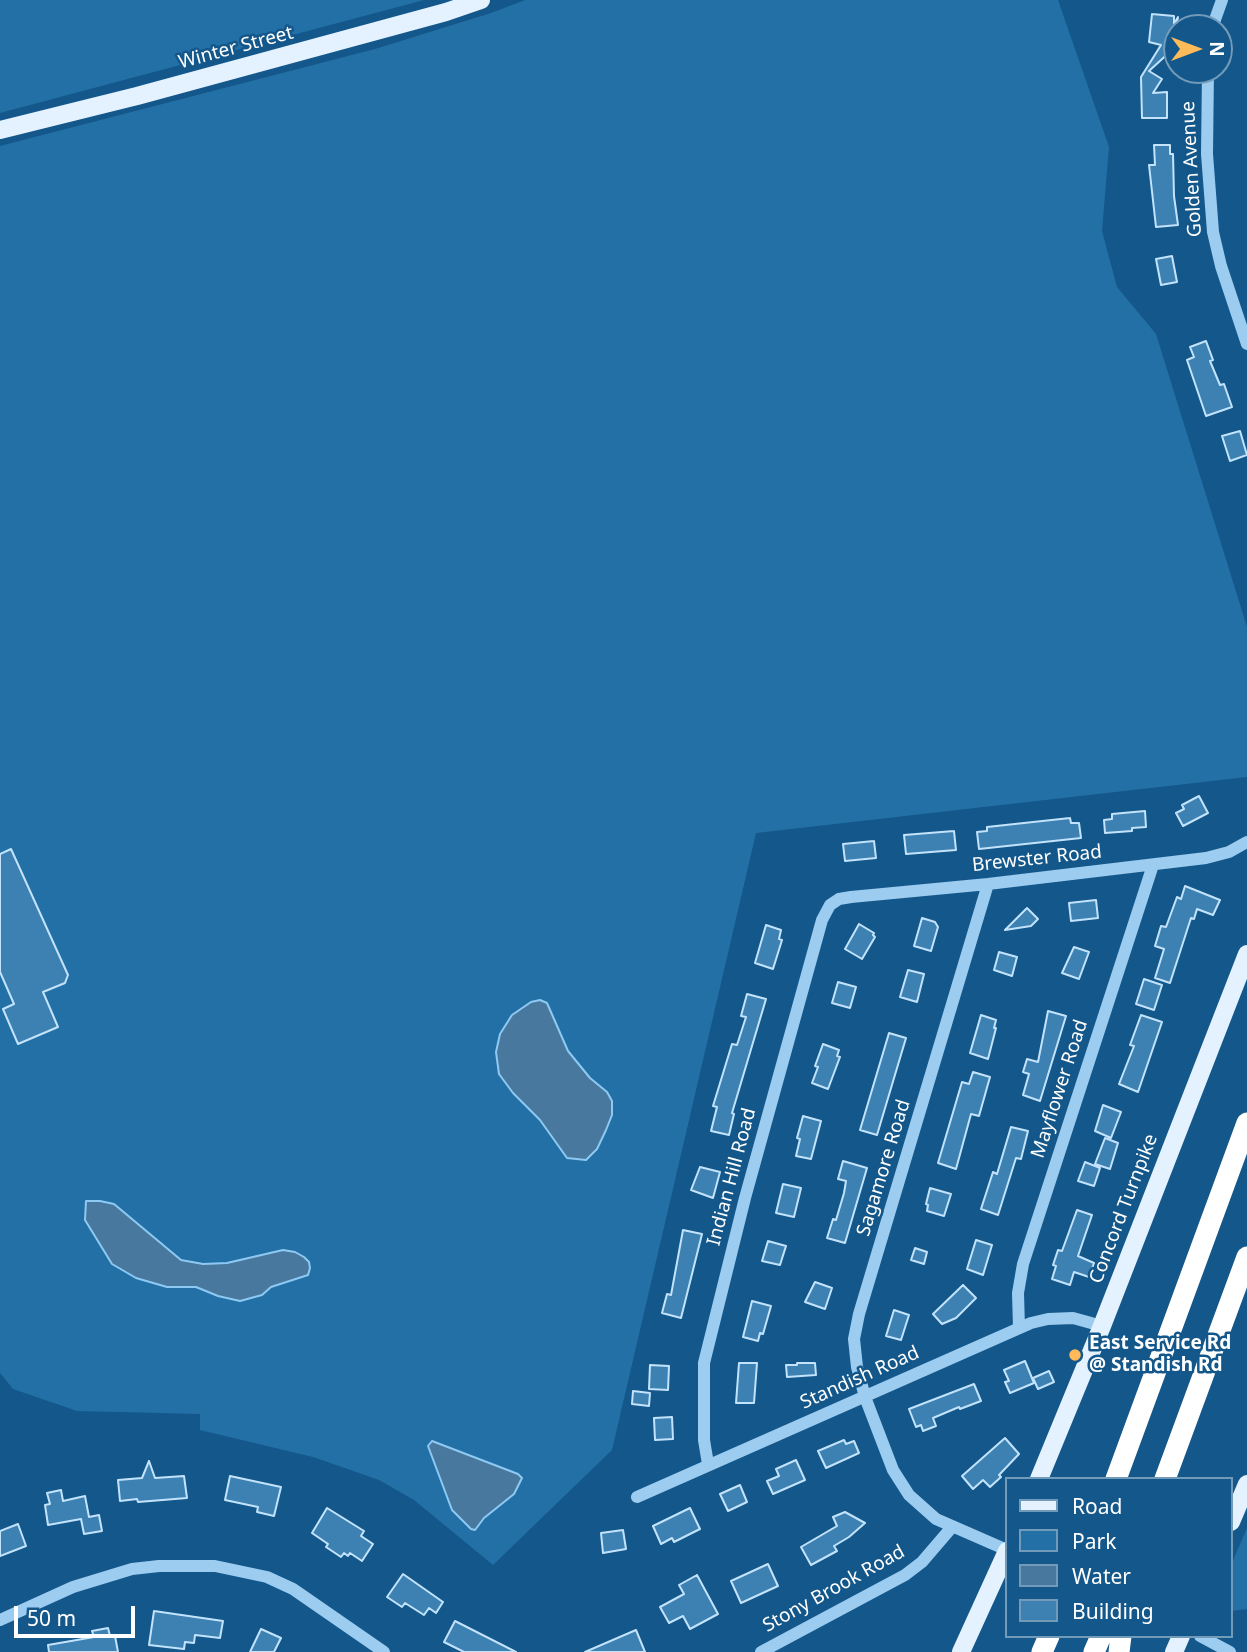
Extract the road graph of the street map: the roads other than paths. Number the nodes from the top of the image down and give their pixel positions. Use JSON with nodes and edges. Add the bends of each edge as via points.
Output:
{"nodes":[{"id":1,"x":481,"y":0,"type":"edge"},
{"id":2,"x":1208,"y":84,"type":"edge"},
{"id":3,"x":0,"y":130,"type":"edge"},
{"id":4,"x":1241,"y":309,"type":"edge"},
{"id":5,"x":1247,"y":344,"type":"edge"},
{"id":6,"x":1247,"y":842,"type":"edge"},
{"id":7,"x":1153,"y":865,"type":"junction"},
{"id":8,"x":988,"y":884,"type":"junction"},
{"id":9,"x":830,"y":905,"type":"joint"},
{"id":10,"x":1247,"y":954,"type":"edge"},
{"id":11,"x":1247,"y":1123,"type":"edge"},
{"id":12,"x":1247,"y":1257,"type":"edge"},
{"id":13,"x":1102,"y":1326,"type":"junction"},
{"id":14,"x":1019,"y":1328,"type":"junction"},
{"id":15,"x":865,"y":1397,"type":"junction"},
{"id":16,"x":708,"y":1464,"type":"junction"},
{"id":17,"x":1040,"y":1477,"type":"edge"},
{"id":18,"x":1117,"y":1477,"type":"edge"},
{"id":19,"x":1166,"y":1477,"type":"edge"},
{"id":20,"x":1247,"y":1485,"type":"edge"},
{"id":21,"x":637,"y":1497,"type":"dead end"},
{"id":22,"x":1233,"y":1517,"type":"edge"},
{"id":23,"x":952,"y":1527,"type":"junction"},
{"id":24,"x":1006,"y":1550,"type":"edge"},
{"id":25,"x":1006,"y":1552,"type":"edge"},
{"id":26,"x":0,"y":1620,"type":"edge"},
{"id":27,"x":1204,"y":1638,"type":"edge"},
{"id":28,"x":384,"y":1652,"type":"edge"},
{"id":29,"x":761,"y":1652,"type":"edge"},
{"id":30,"x":961,"y":1652,"type":"edge"},
{"id":31,"x":1230,"y":1652,"type":"edge"}],
"edges":[{"from":1,"to":3,"type":"main road","name":"Winter Street"},
{"from":2,"to":4,"type":"street","name":"Golden Avenue","via":[[1212,220],[1218,256]]},
{"from":4,"to":5,"type":"street","name":"Golden Avenue"},
{"from":6,"to":7,"type":"street","name":"Brewster Road","via":[[1213,856]]},
{"from":7,"to":8,"type":"street","name":"Brewster Road"},
{"from":7,"to":14,"type":"street","name":"Mayflower Road","via":[[1021,1271]]},
{"from":8,"to":9,"type":"street","name":"Brewster Road","via":[[852,897]]},
{"from":8,"to":15,"type":"street","name":"Sagamore Road","via":[[859,1314],[855,1347]]},
{"from":9,"to":16,"type":"street","name":"Indian Hill Road","via":[[822,920],[742,1209],[704,1363]]},
{"from":10,"to":13,"type":"main road","name":"Concord Turnpike"},
{"from":11,"to":18,"type":"highway"},
{"from":12,"to":19,"type":"highway"},
{"from":13,"to":14,"type":"street","name":"Standish Road","via":[[1064,1317]]},
{"from":13,"to":17,"type":"main road","name":"Concord Turnpike"},
{"from":14,"to":15,"type":"street","name":"Standish Road"},
{"from":15,"to":16,"type":"street","name":"Standish Road"},
{"from":15,"to":23,"type":"street","name":"Sagamore Road","via":[[890,1463],[914,1501]]},
{"from":16,"to":21,"type":"street","name":"Standish Road"},
{"from":20,"to":22,"type":"main road"},
{"from":23,"to":24,"type":"street","name":"Sagamore Road"},
{"from":23,"to":29,"type":"street","name":"Stony Brook Road","via":[[905,1575]]},
{"from":25,"to":30,"type":"main road"},
{"from":26,"to":28,"type":"street","via":[[73,1587],[132,1569],[215,1566],[267,1577],[293,1589]]},
{"from":27,"to":31,"type":"street"}]}
